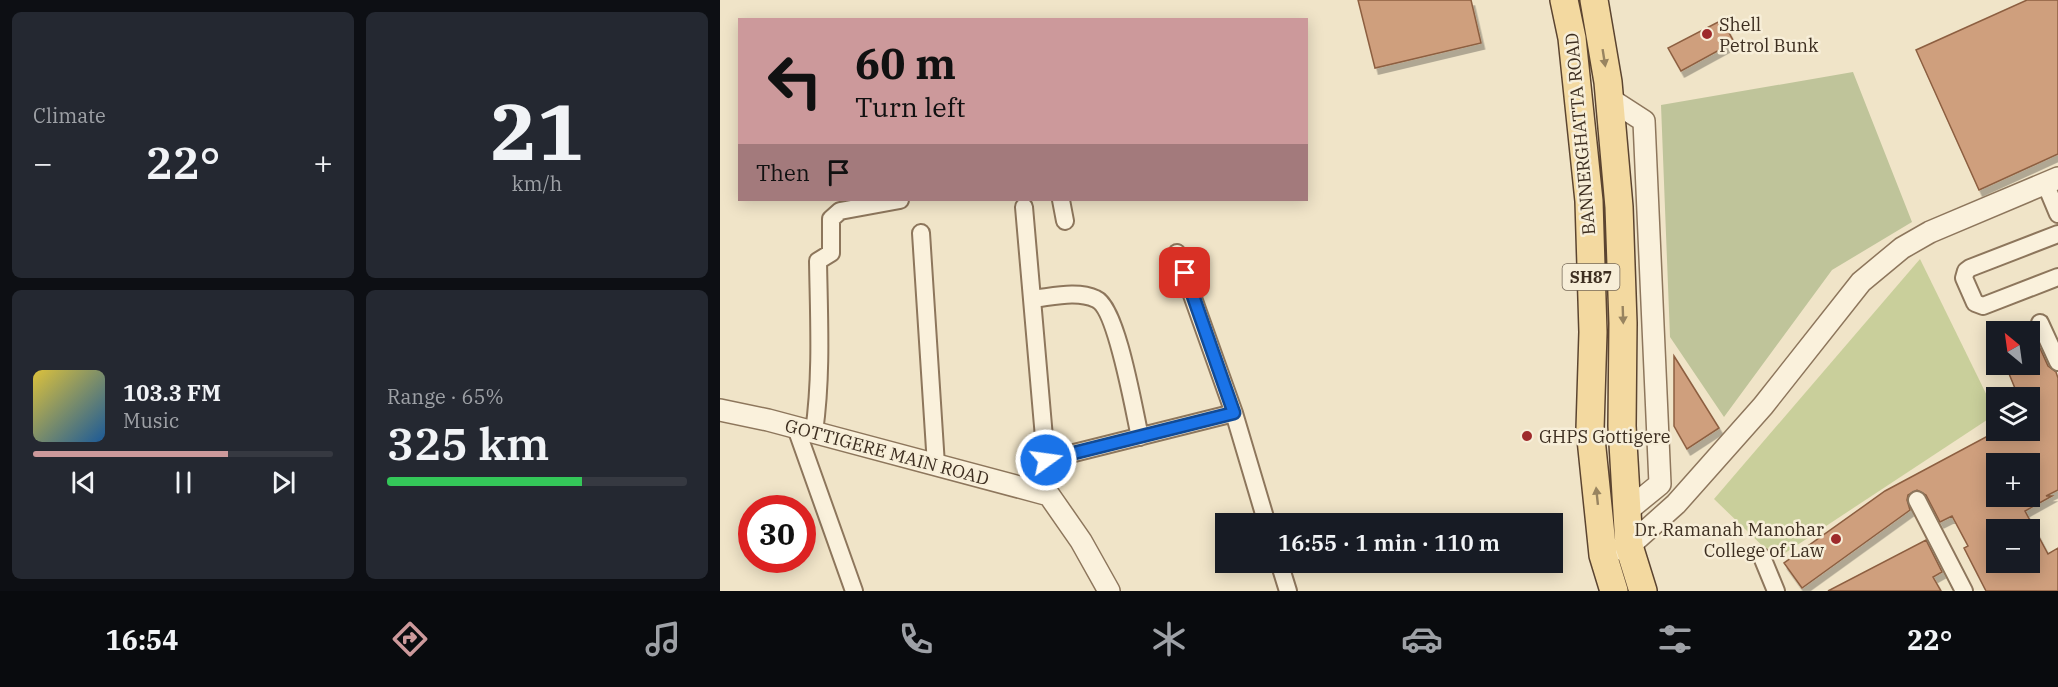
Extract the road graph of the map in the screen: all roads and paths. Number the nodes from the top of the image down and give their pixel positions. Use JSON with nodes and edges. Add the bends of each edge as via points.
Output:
{"nodes":[{"id":1,"x":1564,"y":0,"type":"edge"},
{"id":2,"x":1594,"y":0,"type":"edge"},
{"id":3,"x":1610,"y":99,"type":"junction"},
{"id":4,"x":2051,"y":180,"type":"edge"},
{"id":5,"x":895,"y":201,"type":"edge"},
{"id":6,"x":1061,"y":201,"type":"edge"},
{"id":7,"x":1024,"y":207,"type":"dead end"},
{"id":8,"x":2058,"y":214,"type":"edge"},
{"id":9,"x":1065,"y":221,"type":"dead end"},
{"id":10,"x":921,"y":233,"type":"dead end"},
{"id":11,"x":2058,"y":234,"type":"edge"},
{"id":12,"x":1178,"y":253,"type":"dead end"},
{"id":13,"x":2058,"y":277,"type":"edge"},
{"id":14,"x":1032,"y":299,"type":"junction"},
{"id":15,"x":2040,"y":323,"type":"dead end"},
{"id":16,"x":2058,"y":362,"type":"edge"},
{"id":17,"x":720,"y":410,"type":"edge"},
{"id":18,"x":1234,"y":413,"type":"junction"},
{"id":19,"x":805,"y":430,"type":"junction"},
{"id":20,"x":1140,"y":437,"type":"junction"},
{"id":21,"x":1046,"y":460,"type":"junction"},
{"id":22,"x":936,"y":465,"type":"junction"},
{"id":23,"x":1049,"y":495,"type":"junction"},
{"id":24,"x":1917,"y":500,"type":"dead end"},
{"id":25,"x":1627,"y":511,"type":"junction"},
{"id":26,"x":1264,"y":513,"type":"edge"},
{"id":27,"x":1629,"y":546,"type":"junction"},
{"id":28,"x":1603,"y":555,"type":"junction"},
{"id":29,"x":1762,"y":557,"type":"dead end"},
{"id":30,"x":1282,"y":573,"type":"edge"},
{"id":31,"x":854,"y":591,"type":"edge"},
{"id":32,"x":1109,"y":591,"type":"edge"},
{"id":33,"x":1288,"y":591,"type":"edge"},
{"id":34,"x":1614,"y":591,"type":"edge"},
{"id":35,"x":1643,"y":591,"type":"edge"},
{"id":36,"x":1776,"y":591,"type":"edge"},
{"id":37,"x":1964,"y":591,"type":"edge"}],
"edges":[{"from":28,"to":1,"type":"main road","name":"BANNERGHATTA ROAD","number":"SH87","one_way":true,"via":[[1590,429],[1593,332],[1589,201],[1572,38]]},
{"from":2,"to":3,"type":"main road","one_way":true},
{"from":3,"to":25,"type":"main road","one_way":true,"via":[[1619,207]]},
{"from":3,"to":25,"type":"street","via":[[1644,121],[1660,472],[1660,484]]},
{"from":4,"to":8,"type":"street"},
{"from":4,"to":27,"type":"street","via":[[1930,232],[1878,267],[1861,282],[1762,406],[1684,495]]},
{"from":5,"to":19,"type":"street","via":[[840,211],[831,219],[831,253],[818,261],[819,399]]},
{"from":6,"to":9,"type":"street"},
{"from":7,"to":14,"type":"street"},
{"from":10,"to":22,"type":"street"},
{"from":11,"to":13,"type":"street","via":[[1970,268],[1964,278],[1975,303],[1983,306]]},
{"from":12,"to":18,"type":"street"},
{"from":14,"to":20,"type":"street","via":[[1085,295],[1099,300],[1118,340]]},
{"from":14,"to":21,"type":"street"},
{"from":15,"to":16,"type":"street"},
{"from":17,"to":19,"type":"street","name":"GOTTIGERE MAIN ROAD"},
{"from":18,"to":20,"type":"street"},
{"from":18,"to":26,"type":"street"},
{"from":19,"to":22,"type":"street","name":"GOTTIGERE MAIN ROAD"},
{"from":19,"to":31,"type":"street"},
{"from":20,"to":21,"type":"street"},
{"from":21,"to":23,"type":"street"},
{"from":22,"to":23,"type":"street","name":"GOTTIGERE MAIN ROAD"},
{"from":23,"to":32,"type":"street"},
{"from":24,"to":37,"type":"street"},
{"from":25,"to":27,"type":"main road"},
{"from":27,"to":28,"type":"street"},
{"from":27,"to":35,"type":"main road"},
{"from":28,"to":34,"type":"main road","name":"BANNERGHATTA ROAD","number":"SH87"},
{"from":29,"to":36,"type":"street"},
{"from":30,"to":33,"type":"street"}]}
